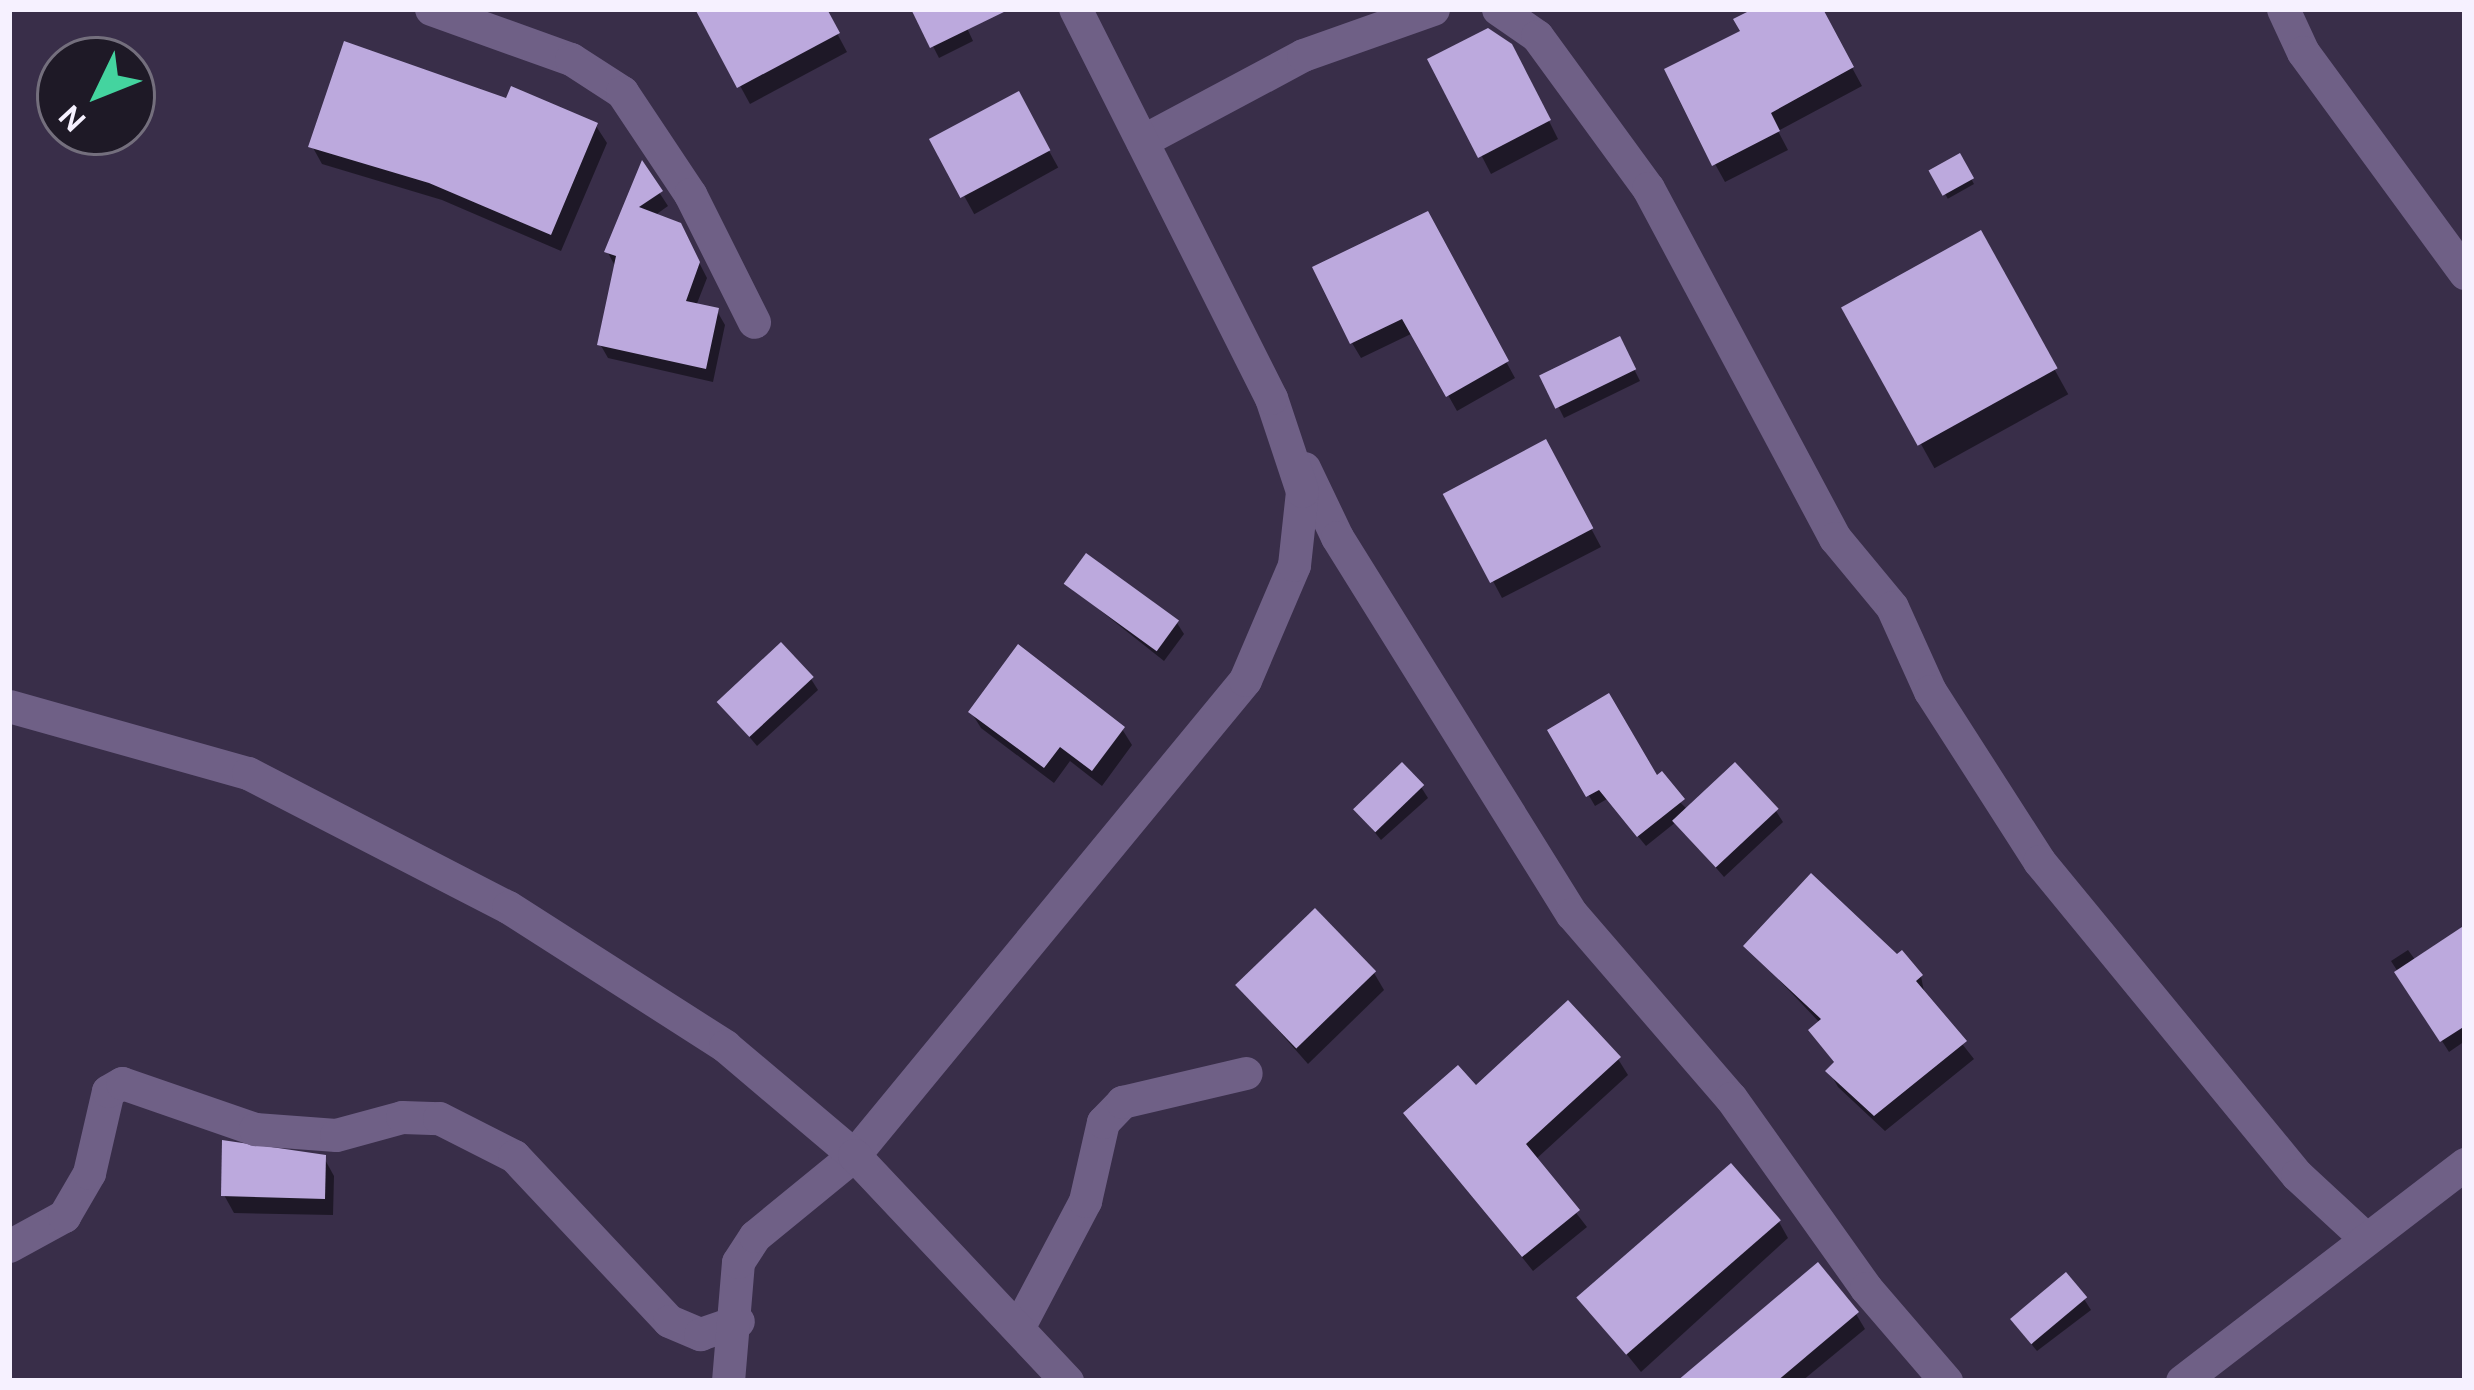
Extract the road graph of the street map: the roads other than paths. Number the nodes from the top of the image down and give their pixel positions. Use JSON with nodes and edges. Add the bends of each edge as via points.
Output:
{"nodes":[{"id":1,"x":431,"y":9,"type":"edge"},
{"id":2,"x":1075,"y":9,"type":"edge"},
{"id":3,"x":1433,"y":9,"type":"edge"},
{"id":4,"x":1498,"y":9,"type":"edge"},
{"id":5,"x":2283,"y":9,"type":"edge"},
{"id":6,"x":1142,"y":142,"type":"junction"},
{"id":7,"x":2465,"y":273,"type":"edge"},
{"id":8,"x":754,"y":322,"type":"dead end"},
{"id":9,"x":1271,"y":398,"type":"junction"},
{"id":10,"x":9,"y":706,"type":"edge"},
{"id":11,"x":1246,"y":1073,"type":"dead end"},
{"id":12,"x":854,"y":1155,"type":"junction"},
{"id":13,"x":2465,"y":1164,"type":"edge"},
{"id":14,"x":2363,"y":1236,"type":"junction"},
{"id":15,"x":9,"y":1246,"type":"edge"},
{"id":16,"x":739,"y":1321,"type":"junction"},
{"id":17,"x":1018,"y":1328,"type":"junction"},
{"id":18,"x":728,"y":1381,"type":"edge"},
{"id":19,"x":1067,"y":1381,"type":"edge"},
{"id":20,"x":1946,"y":1381,"type":"edge"},
{"id":21,"x":2182,"y":1381,"type":"edge"}],
"edges":[{"from":1,"to":8,"type":"street","via":[[571,59],[622,92],[690,194]]},
{"from":2,"to":6,"type":"street"},
{"from":3,"to":6,"type":"street","via":[[1304,55]]},
{"from":4,"to":14,"type":"street","via":[[1550,52],[1648,188],[1835,538],[1892,607],[1930,692],[2039,861],[2297,1175]]},
{"from":5,"to":7,"type":"street","via":[[2303,52]]},
{"from":6,"to":9,"type":"street"},
{"from":9,"to":12,"type":"street","via":[[1302,490],[1294,565],[1245,680]]},
{"from":9,"to":20,"type":"street","via":[[1337,537],[1572,914],[1732,1098],[1866,1288]]},
{"from":10,"to":12,"type":"street","via":[[248,773],[508,907],[724,1046]]},
{"from":11,"to":17,"type":"street","via":[[1122,1102],[1103,1122],[1085,1201]]},
{"from":12,"to":16,"type":"street","via":[[755,1236],[738,1262]]},
{"from":12,"to":17,"type":"street"},
{"from":13,"to":14,"type":"street"},
{"from":14,"to":21,"type":"street"},
{"from":15,"to":16,"type":"street","via":[[64,1216],[89,1173],[108,1091],[122,1084],[254,1130],[336,1135],[402,1117],[439,1118],[514,1156],[669,1321],[700,1334]]},
{"from":16,"to":18,"type":"street"},
{"from":17,"to":19,"type":"street"}]}
